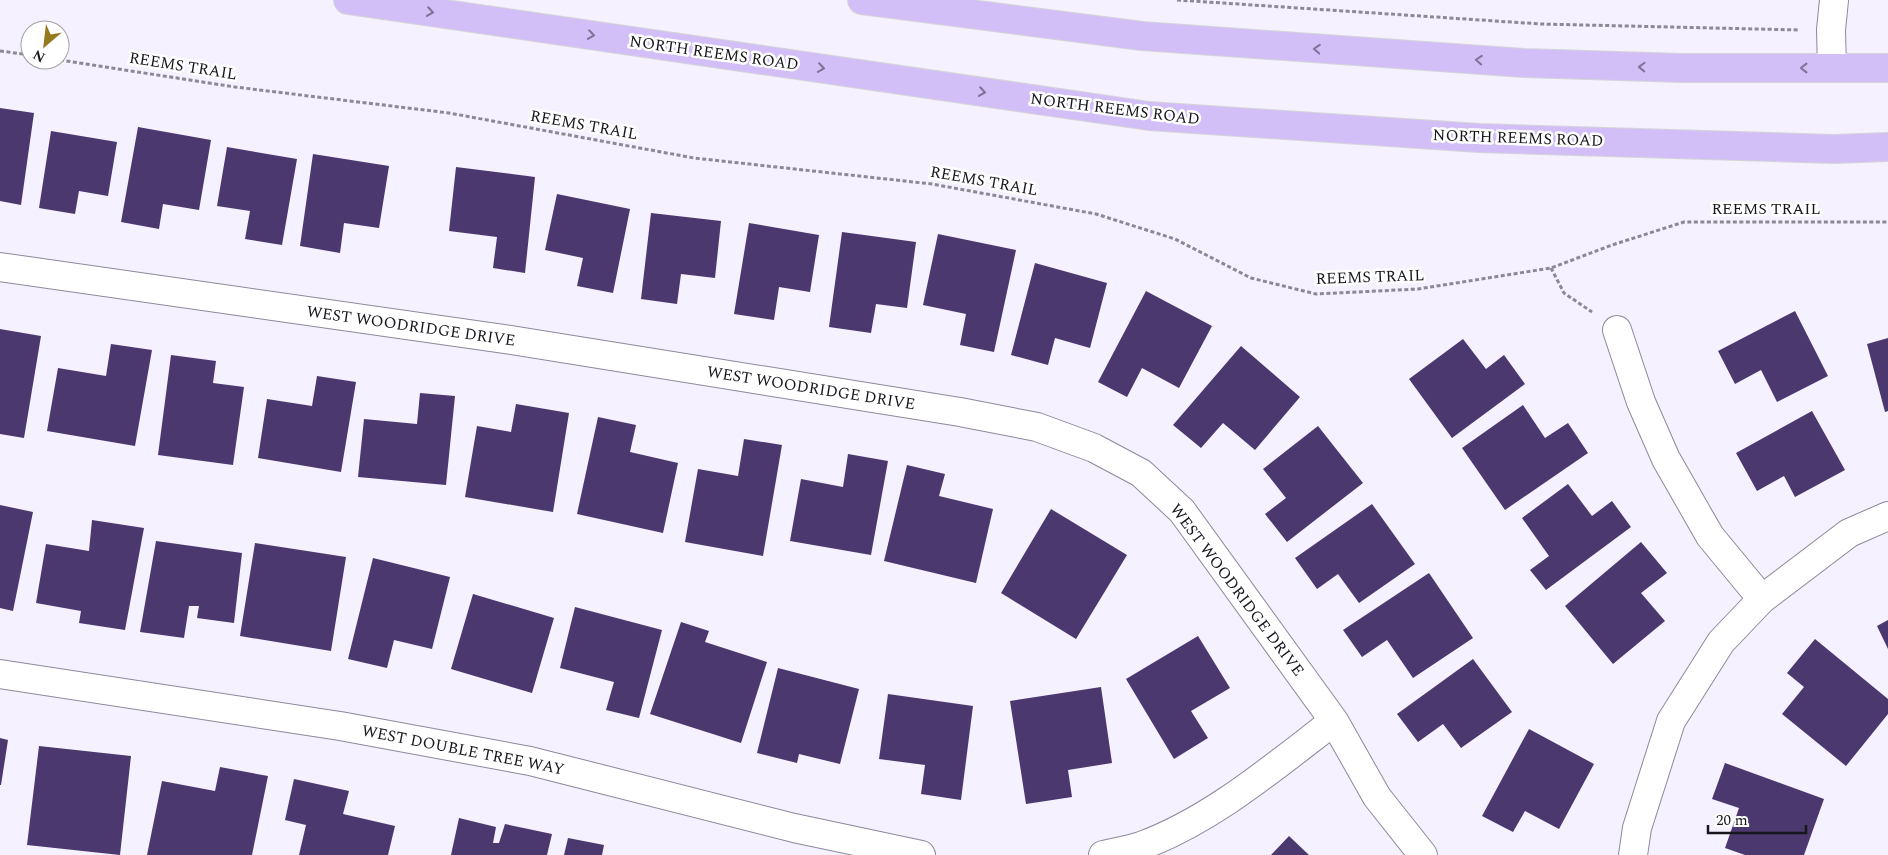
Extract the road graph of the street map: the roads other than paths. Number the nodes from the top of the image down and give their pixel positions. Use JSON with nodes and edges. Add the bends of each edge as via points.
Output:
{"nodes":[{"id":1,"x":348,"y":0,"type":"edge"},
{"id":2,"x":862,"y":0,"type":"edge"},
{"id":3,"x":1834,"y":0,"type":"edge"},
{"id":4,"x":1832,"y":68,"type":"junction"},
{"id":5,"x":1888,"y":68,"type":"edge"},
{"id":6,"x":1888,"y":147,"type":"edge"},
{"id":7,"x":0,"y":267,"type":"edge"},
{"id":8,"x":1617,"y":330,"type":"road end"},
{"id":9,"x":1888,"y":516,"type":"edge"},
{"id":10,"x":1762,"y":599,"type":"junction"},
{"id":11,"x":0,"y":674,"type":"edge"},
{"id":12,"x":1334,"y":721,"type":"junction"},
{"id":13,"x":921,"y":855,"type":"edge"},
{"id":14,"x":1103,"y":855,"type":"edge"},
{"id":15,"x":1422,"y":855,"type":"edge"},
{"id":16,"x":1633,"y":855,"type":"edge"}],
"edges":[{"from":1,"to":6,"type":"main road","name":"NORTH REEMS ROAD","one_way":true,"via":[[1149,116],[1479,138],[1834,149]]},
{"from":4,"to":2,"type":"main road","one_way":true,"via":[[1524,63],[1336,50],[1142,36]]},
{"from":3,"to":4,"type":"street"},
{"from":4,"to":5,"type":"main road"},
{"from":7,"to":12,"type":"street","name":"WEST WOODRIDGE DRIVE","via":[[511,340],[950,410],[1037,427],[1094,448],[1141,473],[1182,511]]},
{"from":8,"to":10,"type":"street","via":[[1641,402],[1666,460],[1710,536]]},
{"from":9,"to":10,"type":"street","via":[[1849,533]]},
{"from":10,"to":16,"type":"street","via":[[1721,642],[1671,722],[1636,828]]},
{"from":11,"to":13,"type":"street","name":"WEST DOUBLE TREE WAY","via":[[340,726],[530,761],[794,828]]},
{"from":12,"to":14,"type":"street","via":[[1202,816],[1141,846]]},
{"from":12,"to":15,"type":"street","name":"WEST WOODRIDGE DRIVE","via":[[1377,797]]}]}
